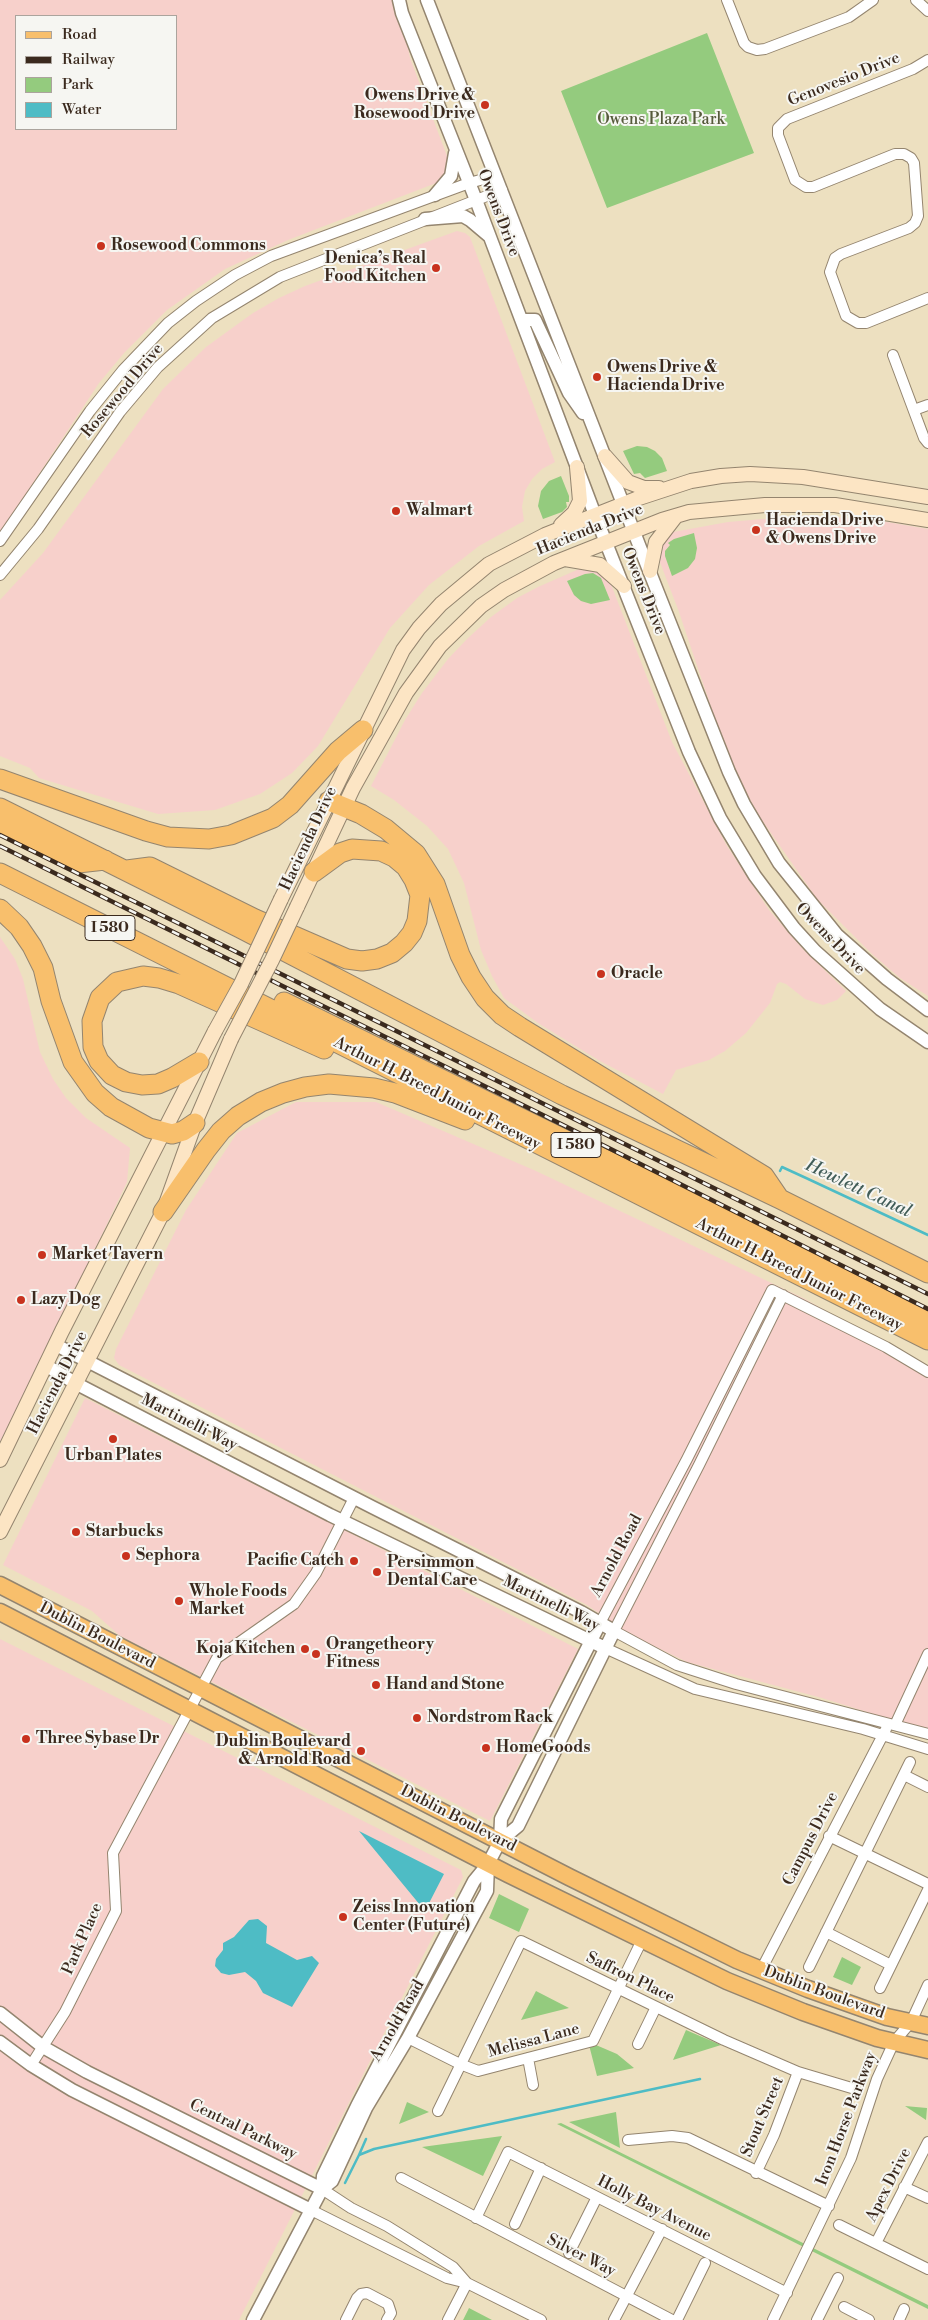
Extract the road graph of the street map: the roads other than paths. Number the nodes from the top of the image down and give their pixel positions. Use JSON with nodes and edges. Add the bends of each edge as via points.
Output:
{"nodes":[{"id":1,"x":399,"y":0,"type":"edge"},
{"id":2,"x":427,"y":0,"type":"edge"},
{"id":3,"x":727,"y":0,"type":"edge"},
{"id":4,"x":873,"y":0,"type":"edge"},
{"id":5,"x":916,"y":0,"type":"edge"},
{"id":6,"x":928,"y":11,"type":"edge"},
{"id":7,"x":928,"y":60,"type":"edge"},
{"id":8,"x":455,"y":148,"type":"junction"},
{"id":9,"x":496,"y":176,"type":"junction"},
{"id":10,"x":469,"y":183,"type":"junction"},
{"id":11,"x":502,"y":190,"type":"junction"},
{"id":12,"x":435,"y":195,"type":"junction"},
{"id":13,"x":476,"y":200,"type":"junction"},
{"id":14,"x":425,"y":219,"type":"junction"},
{"id":15,"x":490,"y":236,"type":"junction"},
{"id":16,"x":928,"y":298,"type":"edge"},
{"id":17,"x":522,"y":320,"type":"junction"},
{"id":18,"x":893,"y":355,"type":"dead end"},
{"id":19,"x":928,"y":405,"type":"edge"},
{"id":20,"x":914,"y":410,"type":"junction"},
{"id":21,"x":595,"y":432,"type":"junction"},
{"id":22,"x":928,"y":442,"type":"edge"},
{"id":23,"x":605,"y":456,"type":"junction"},
{"id":24,"x":577,"y":467,"type":"junction"},
{"id":25,"x":668,"y":488,"type":"junction"},
{"id":26,"x":928,"y":497,"type":"edge"},
{"id":27,"x":624,"y":504,"type":"junction"},
{"id":28,"x":595,"y":515,"type":"junction"},
{"id":29,"x":676,"y":516,"type":"junction"},
{"id":30,"x":926,"y":519,"type":"edge"},
{"id":31,"x":634,"y":531,"type":"junction"},
{"id":32,"x":553,"y":532,"type":"junction"},
{"id":33,"x":0,"y":541,"type":"edge"},
{"id":34,"x":606,"y":542,"type":"junction"},
{"id":35,"x":564,"y":559,"type":"junction"},
{"id":36,"x":650,"y":571,"type":"junction"},
{"id":37,"x":0,"y":575,"type":"edge"},
{"id":38,"x":624,"y":586,"type":"junction"},
{"id":39,"x":363,"y":730,"type":"junction"},
{"id":40,"x":0,"y":779,"type":"edge"},
{"id":41,"x":336,"y":803,"type":"junction"},
{"id":42,"x":0,"y":808,"type":"edge"},
{"id":43,"x":0,"y":825,"type":"edge"},
{"id":44,"x":106,"y":860,"type":"junction"},
{"id":45,"x":127,"y":870,"type":"junction"},
{"id":46,"x":314,"y":872,"type":"junction"},
{"id":47,"x":0,"y":873,"type":"edge"},
{"id":48,"x":0,"y":910,"type":"edge"},
{"id":49,"x":219,"y":984,"type":"junction"},
{"id":50,"x":928,"y":1010,"type":"edge"},
{"id":51,"x":928,"y":1042,"type":"edge"},
{"id":52,"x":352,"y":1050,"type":"junction"},
{"id":53,"x":199,"y":1062,"type":"junction"},
{"id":54,"x":195,"y":1123,"type":"junction"},
{"id":55,"x":163,"y":1132,"type":"junction"},
{"id":56,"x":512,"y":1132,"type":"junction"},
{"id":57,"x":780,"y":1199,"type":"junction"},
{"id":58,"x":163,"y":1212,"type":"junction"},
{"id":59,"x":928,"y":1273,"type":"edge"},
{"id":60,"x":783,"y":1295,"type":"junction"},
{"id":61,"x":928,"y":1322,"type":"edge"},
{"id":62,"x":928,"y":1340,"type":"edge"},
{"id":63,"x":56,"y":1345,"type":"junction"},
{"id":64,"x":89,"y":1362,"type":"junction"},
{"id":65,"x":46,"y":1366,"type":"junction"},
{"id":66,"x":928,"y":1372,"type":"edge"},
{"id":67,"x":77,"y":1384,"type":"junction"},
{"id":68,"x":0,"y":1460,"type":"edge"},
{"id":69,"x":354,"y":1498,"type":"junction"},
{"id":70,"x":342,"y":1521,"type":"junction"},
{"id":71,"x":0,"y":1532,"type":"edge"},
{"id":72,"x":0,"y":1585,"type":"edge"},
{"id":73,"x":0,"y":1612,"type":"edge"},
{"id":74,"x":600,"y":1623,"type":"junction"},
{"id":75,"x":614,"y":1631,"type":"junction"},
{"id":76,"x":590,"y":1641,"type":"junction"},
{"id":77,"x":605,"y":1648,"type":"junction"},
{"id":78,"x":928,"y":1654,"type":"edge"},
{"id":79,"x":200,"y":1689,"type":"junction"},
{"id":80,"x":189,"y":1710,"type":"junction"},
{"id":81,"x":892,"y":1724,"type":"junction"},
{"id":82,"x":883,"y":1734,"type":"junction"},
{"id":83,"x":928,"y":1734,"type":"edge"},
{"id":84,"x":928,"y":1749,"type":"edge"},
{"id":85,"x":910,"y":1762,"type":"dead end"},
{"id":86,"x":904,"y":1775,"type":"junction"},
{"id":87,"x":928,"y":1787,"type":"edge"},
{"id":88,"x":829,"y":1836,"type":"junction"},
{"id":89,"x":500,"y":1841,"type":"junction"},
{"id":90,"x":865,"y":1854,"type":"junction"},
{"id":91,"x":488,"y":1864,"type":"junction"},
{"id":92,"x":928,"y":1884,"type":"edge"},
{"id":93,"x":928,"y":1890,"type":"edge"},
{"id":94,"x":826,"y":1932,"type":"junction"},
{"id":95,"x":642,"y":1940,"type":"junction"},
{"id":96,"x":892,"y":1965,"type":"junction"},
{"id":97,"x":809,"y":1967,"type":"dead end"},
{"id":98,"x":761,"y":1970,"type":"junction"},
{"id":99,"x":928,"y":1986,"type":"edge"},
{"id":100,"x":880,"y":1988,"type":"dead end"},
{"id":101,"x":618,"y":1990,"type":"junction"},
{"id":102,"x":656,"y":2007,"type":"junction"},
{"id":103,"x":0,"y":2013,"type":"edge"},
{"id":104,"x":910,"y":2022,"type":"junction"},
{"id":105,"x":928,"y":2026,"type":"edge"},
{"id":106,"x":408,"y":2038,"type":"junction"},
{"id":107,"x":0,"y":2042,"type":"edge"},
{"id":108,"x":894,"y":2042,"type":"junction"},
{"id":109,"x":638,"y":2044,"type":"dead end"},
{"id":110,"x":43,"y":2047,"type":"junction"},
{"id":111,"x":928,"y":2050,"type":"edge"},
{"id":112,"x":528,"y":2058,"type":"junction"},
{"id":113,"x":460,"y":2064,"type":"junction"},
{"id":114,"x":31,"y":2065,"type":"junction"},
{"id":115,"x":798,"y":2072,"type":"junction"},
{"id":116,"x":533,"y":2085,"type":"dead end"},
{"id":117,"x":854,"y":2089,"type":"dead end"},
{"id":118,"x":438,"y":2111,"type":"dead end"},
{"id":119,"x":628,"y":2140,"type":"dead end"},
{"id":120,"x":928,"y":2142,"type":"edge"},
{"id":121,"x":541,"y":2168,"type":"junction"},
{"id":122,"x":756,"y":2173,"type":"junction"},
{"id":123,"x":401,"y":2178,"type":"dead end"},
{"id":124,"x":904,"y":2187,"type":"junction"},
{"id":125,"x":322,"y":2189,"type":"junction"},
{"id":126,"x":597,"y":2197,"type":"junction"},
{"id":127,"x":928,"y":2198,"type":"edge"},
{"id":128,"x":829,"y":2206,"type":"junction"},
{"id":129,"x":311,"y":2210,"type":"junction"},
{"id":130,"x":476,"y":2218,"type":"junction"},
{"id":131,"x":514,"y":2224,"type":"dead end"},
{"id":132,"x":839,"y":2225,"type":"dead end"},
{"id":133,"x":662,"y":2229,"type":"junction"},
{"id":134,"x":876,"y":2243,"type":"junction"},
{"id":135,"x":569,"y":2253,"type":"dead end"},
{"id":136,"x":705,"y":2263,"type":"dead end"},
{"id":137,"x":928,"y":2269,"type":"edge"},
{"id":138,"x":838,"y":2278,"type":"dead end"},
{"id":139,"x":467,"y":2283,"type":"junction"},
{"id":140,"x":787,"y":2293,"type":"junction"},
{"id":141,"x":626,"y":2296,"type":"junction"},
{"id":142,"x":844,"y":2307,"type":"dead end"},
{"id":143,"x":904,"y":2309,"type":"dead end"},
{"id":144,"x":776,"y":2319,"type":"edge"},
{"id":145,"x":253,"y":2320,"type":"edge"},
{"id":146,"x":346,"y":2320,"type":"edge"},
{"id":147,"x":387,"y":2320,"type":"edge"},
{"id":148,"x":448,"y":2320,"type":"edge"},
{"id":149,"x":541,"y":2320,"type":"edge"},
{"id":150,"x":614,"y":2320,"type":"edge"},
{"id":151,"x":672,"y":2320,"type":"edge"},
{"id":152,"x":677,"y":2320,"type":"edge"},
{"id":153,"x":817,"y":2320,"type":"edge"},
{"id":154,"x":869,"y":2320,"type":"edge"},
{"id":155,"x":899,"y":2320,"type":"edge"}],
"edges":[{"from":1,"to":8,"type":"street","name":"Owens Drive"},
{"from":2,"to":9,"type":"street","name":"Owens Drive"},
{"from":3,"to":4,"type":"street","via":[[744,44],[757,50],[849,16]]},
{"from":5,"to":6,"type":"street"},
{"from":7,"to":16,"type":"street","name":"Genovesio Drive","via":[[788,119],[778,128],[778,135],[795,180],[806,187],[895,154],[911,158],[918,216],[915,223],[841,254],[835,258],[830,272],[846,316],[858,323],[866,323]]},
{"from":8,"to":10,"type":"street","name":"Owens Drive"},
{"from":8,"to":12,"type":"street","via":[[454,169]]},
{"from":9,"to":10,"type":"street","name":"Rosewood Drive"},
{"from":9,"to":11,"type":"street","name":"Owens Drive"},
{"from":10,"to":12,"type":"street","name":"Rosewood Drive"},
{"from":10,"to":13,"type":"street","name":"Owens Drive"},
{"from":11,"to":13,"type":"street","name":"Rosewood Drive"},
{"from":11,"to":21,"type":"street","name":"Owens Drive"},
{"from":12,"to":33,"type":"street","name":"Rosewood Drive","via":[[271,256],[235,274],[189,307],[149,342],[107,390]]},
{"from":13,"to":14,"type":"street","name":"Rosewood Drive"},
{"from":13,"to":15,"type":"street","name":"Owens Drive"},
{"from":14,"to":15,"type":"street","via":[[463,216]]},
{"from":14,"to":37,"type":"street","name":"Rosewood Drive","via":[[280,278],[212,318],[158,367],[116,417],[38,528]]},
{"from":15,"to":17,"type":"street","name":"Owens Drive"},
{"from":17,"to":21,"type":"street","via":[[534,320],[570,393]]},
{"from":17,"to":24,"type":"street","name":"Owens Drive"},
{"from":18,"to":20,"type":"street"},
{"from":19,"to":20,"type":"street"},
{"from":20,"to":22,"type":"street"},
{"from":21,"to":23,"type":"street","name":"Owens Drive"},
{"from":23,"to":25,"type":"main road","via":[[634,486]]},
{"from":23,"to":27,"type":"street","name":"Owens Drive"},
{"from":24,"to":28,"type":"street","name":"Owens Drive"},
{"from":24,"to":32,"type":"main road","via":[[580,501]]},
{"from":25,"to":26,"type":"main road","name":"Hacienda Drive","via":[[721,476],[768,475],[835,481]]},
{"from":25,"to":27,"type":"main road","name":"Hacienda Drive"},
{"from":27,"to":28,"type":"main road","name":"Hacienda Drive"},
{"from":27,"to":31,"type":"street","name":"Owens Drive"},
{"from":28,"to":32,"type":"main road","name":"Hacienda Drive"},
{"from":28,"to":34,"type":"street","name":"Owens Drive"},
{"from":29,"to":30,"type":"main road","name":"Hacienda Drive","via":[[713,509],[799,504],[835,505]]},
{"from":29,"to":31,"type":"main road","name":"Hacienda Drive"},
{"from":29,"to":36,"type":"main road","via":[[656,542]]},
{"from":31,"to":34,"type":"main road","name":"Hacienda Drive"},
{"from":31,"to":36,"type":"street","name":"Owens Drive"},
{"from":32,"to":39,"type":"main road","name":"Hacienda Drive","via":[[489,564],[440,604],[403,650]]},
{"from":34,"to":35,"type":"main road","name":"Hacienda Drive"},
{"from":34,"to":38,"type":"street","name":"Owens Drive"},
{"from":35,"to":38,"type":"main road","via":[[600,565]]},
{"from":35,"to":41,"type":"main road","name":"Hacienda Drive","via":[[527,575],[504,590],[474,612],[440,646]]},
{"from":36,"to":50,"type":"street","name":"Owens Drive","via":[[729,772],[779,863],[837,935],[886,980]]},
{"from":38,"to":51,"type":"street","name":"Owens Drive","via":[[704,785],[755,876],[794,928],[842,977],[880,1009]]},
{"from":39,"to":40,"type":"highway","via":[[338,751],[290,806],[274,818],[246,830],[209,839],[153,833]]},
{"from":39,"to":41,"type":"main road","name":"Hacienda Drive"},
{"from":41,"to":46,"type":"main road","name":"Hacienda Drive"},
{"from":41,"to":53,"type":"main road","name":"Hacienda Drive","bridge":true,"via":[[281,899],[250,967]]},
{"from":41,"to":57,"type":"highway","via":[[386,829],[416,854],[435,884],[471,977],[485,998],[502,1014],[764,1176]]},
{"from":42,"to":44,"type":"highway","number":"I 580"},
{"from":43,"to":44,"type":"highway","via":[[78,863]]},
{"from":44,"to":45,"type":"highway","number":"I 580"},
{"from":45,"to":46,"type":"highway","via":[[150,867],[347,959],[377,959],[392,953],[412,933],[420,894],[406,867],[394,857],[381,850],[352,849],[340,853]]},
{"from":45,"to":57,"type":"highway","number":"I 580","via":[[562,1095]]},
{"from":46,"to":54,"type":"main road","name":"Hacienda Drive","bridge":true,"via":[[231,1039]]},
{"from":47,"to":49,"type":"highway","name":"Arthur H. Breed Junior Freeway","number":"I 580"},
{"from":48,"to":55,"type":"highway","via":[[19,927],[40,961],[72,1062],[82,1077],[112,1107],[149,1128]]},
{"from":49,"to":52,"type":"highway","name":"Arthur H. Breed Junior Freeway","number":"I 580"},
{"from":49,"to":61,"type":"highway","number":"I 580","via":[[250,986],[684,1198]]},
{"from":52,"to":53,"type":"highway","via":[[329,1052],[159,978],[144,976],[116,982],[100,998],[92,1021],[93,1048],[112,1075],[126,1082],[158,1084]]},
{"from":52,"to":56,"type":"highway","name":"Arthur H. Breed Junior Freeway","number":"I 580"},
{"from":53,"to":55,"type":"main road","name":"Hacienda Drive"},
{"from":54,"to":55,"type":"highway","via":[[183,1131]]},
{"from":54,"to":58,"type":"main road","name":"Hacienda Drive"},
{"from":55,"to":63,"type":"main road","name":"Hacienda Drive"},
{"from":56,"to":58,"type":"highway","via":[[481,1127],[374,1088],[329,1084],[283,1092],[261,1102],[227,1126],[206,1150]]},
{"from":56,"to":62,"type":"highway","name":"Arthur H. Breed Junior Freeway","number":"I 580"},
{"from":57,"to":59,"type":"highway","number":"I 580"},
{"from":58,"to":64,"type":"main road","name":"Hacienda Drive"},
{"from":60,"to":66,"type":"street"},
{"from":60,"to":74,"type":"street","name":"Arnold Road","via":[[772,1290]]},
{"from":60,"to":75,"type":"street","name":"Arnold Road"},
{"from":63,"to":64,"type":"street","name":"Martinelli Way"},
{"from":63,"to":65,"type":"main road","name":"Hacienda Drive"},
{"from":64,"to":67,"type":"main road","name":"Hacienda Drive"},
{"from":64,"to":69,"type":"street","name":"Martinelli Way"},
{"from":65,"to":67,"type":"street","name":"Martinelli Way"},
{"from":65,"to":68,"type":"main road","name":"Hacienda Drive"},
{"from":67,"to":70,"type":"street","name":"Martinelli Way"},
{"from":67,"to":71,"type":"main road","name":"Hacienda Drive"},
{"from":69,"to":70,"type":"street","name":"Park Place"},
{"from":69,"to":74,"type":"street","name":"Martinelli Way"},
{"from":70,"to":76,"type":"street","name":"Martinelli Way"},
{"from":70,"to":79,"type":"street","name":"Park Place","via":[[316,1573],[294,1604],[217,1658]]},
{"from":72,"to":79,"type":"main road","name":"Dublin Boulevard"},
{"from":73,"to":80,"type":"main road","name":"Dublin Boulevard"},
{"from":74,"to":75,"type":"street","name":"Martinelli Way"},
{"from":74,"to":76,"type":"street","name":"Arnold Road"},
{"from":75,"to":77,"type":"street","name":"Arnold Road"},
{"from":75,"to":81,"type":"street","name":"Martinelli Way","via":[[677,1665],[736,1684]]},
{"from":76,"to":77,"type":"street","name":"Martinelli Way"},
{"from":76,"to":89,"type":"street","name":"Arnold Road","via":[[501,1819]]},
{"from":77,"to":82,"type":"street","name":"Martinelli Way","via":[[695,1688]]},
{"from":77,"to":89,"type":"street","name":"Arnold Road","via":[[518,1826]]},
{"from":78,"to":81,"type":"street","name":"Campus Drive"},
{"from":79,"to":80,"type":"street","name":"Park Place"},
{"from":79,"to":89,"type":"main road","name":"Dublin Boulevard"},
{"from":80,"to":91,"type":"main road","name":"Dublin Boulevard"},
{"from":80,"to":110,"type":"street","name":"Park Place","via":[[114,1853],[116,1911],[69,2004]]},
{"from":81,"to":82,"type":"street","name":"Campus Drive"},
{"from":81,"to":83,"type":"street","name":"Martinelli Way"},
{"from":82,"to":84,"type":"street","name":"Martinelli Way"},
{"from":82,"to":88,"type":"street","name":"Campus Drive"},
{"from":85,"to":86,"type":"street"},
{"from":86,"to":87,"type":"street"},
{"from":86,"to":90,"type":"street"},
{"from":88,"to":90,"type":"street"},
{"from":88,"to":98,"type":"street","name":"Campus Drive"},
{"from":89,"to":91,"type":"street","name":"Arnold Road"},
{"from":89,"to":98,"type":"main road","name":"Dublin Boulevard"},
{"from":90,"to":92,"type":"street"},
{"from":90,"to":94,"type":"street"},
{"from":91,"to":95,"type":"main road","name":"Dublin Boulevard"},
{"from":91,"to":106,"type":"street","name":"Arnold Road","via":[[487,1891]]},
{"from":91,"to":125,"type":"street","name":"Arnold Road","via":[[474,1881],[357,2106],[323,2176]]},
{"from":93,"to":96,"type":"street"},
{"from":94,"to":96,"type":"street"},
{"from":94,"to":97,"type":"street"},
{"from":95,"to":101,"type":"street","name":"Melissa Lane"},
{"from":95,"to":108,"type":"main road","name":"Dublin Boulevard","via":[[727,1981]]},
{"from":96,"to":100,"type":"street"},
{"from":98,"to":104,"type":"main road","name":"Dublin Boulevard","via":[[859,2007]]},
{"from":99,"to":104,"type":"street","name":"Iron Horse Parkway"},
{"from":101,"to":102,"type":"street","name":"Saffron Place"},
{"from":101,"to":112,"type":"street","name":"Melissa Lane","via":[[593,2041]]},
{"from":101,"to":113,"type":"street","name":"Saffron Place","via":[[521,1941]]},
{"from":102,"to":109,"type":"street"},
{"from":102,"to":115,"type":"street","name":"Saffron Place"},
{"from":103,"to":110,"type":"street","name":"Central Parkway"},
{"from":104,"to":105,"type":"main road","name":"Dublin Boulevard"},
{"from":104,"to":108,"type":"street","name":"Iron Horse Parkway"},
{"from":106,"to":113,"type":"street","name":"Melissa Lane"},
{"from":106,"to":125,"type":"street","name":"Arnold Road","via":[[366,2108],[332,2181]]},
{"from":107,"to":114,"type":"street","name":"Central Parkway"},
{"from":108,"to":111,"type":"main road","name":"Dublin Boulevard"},
{"from":108,"to":128,"type":"street","name":"Iron Horse Parkway","via":[[877,2079],[851,2158]]},
{"from":110,"to":114,"type":"street","name":"Park Place"},
{"from":110,"to":125,"type":"street","name":"Central Parkway"},
{"from":112,"to":113,"type":"street","name":"Melissa Lane","via":[[478,2071]]},
{"from":112,"to":116,"type":"street"},
{"from":113,"to":118,"type":"street"},
{"from":114,"to":129,"type":"street","name":"Central Parkway","via":[[72,2090]]},
{"from":115,"to":117,"type":"street","name":"Saffron Place"},
{"from":115,"to":122,"type":"street","name":"Stout Street"},
{"from":119,"to":122,"type":"street","via":[[672,2136],[688,2138]]},
{"from":120,"to":124,"type":"street","name":"Apex Drive"},
{"from":121,"to":126,"type":"street","name":"Holly Bay Avenue"},
{"from":121,"to":130,"type":"street","name":"Holly Bay Avenue","via":[[508,2152]]},
{"from":121,"to":131,"type":"street"},
{"from":122,"to":128,"type":"street"},
{"from":123,"to":130,"type":"street","name":"Silver Way"},
{"from":124,"to":127,"type":"street"},
{"from":124,"to":134,"type":"street","name":"Apex Drive"},
{"from":125,"to":129,"type":"street","name":"Arnold Road"},
{"from":125,"to":139,"type":"street","name":"Central Parkway","via":[[453,2266]]},
{"from":126,"to":133,"type":"street","name":"Holly Bay Avenue"},
{"from":126,"to":135,"type":"street"},
{"from":128,"to":140,"type":"street","name":"Iron Horse Parkway"},
{"from":129,"to":139,"type":"street","name":"Central Parkway","via":[[447,2278]]},
{"from":129,"to":145,"type":"street","name":"Arnold Road"},
{"from":130,"to":141,"type":"street","name":"Silver Way"},
{"from":132,"to":134,"type":"street"},
{"from":133,"to":140,"type":"street","name":"Holly Bay Avenue"},
{"from":133,"to":141,"type":"street"},
{"from":134,"to":137,"type":"street"},
{"from":136,"to":152,"type":"street"},
{"from":138,"to":153,"type":"street"},
{"from":139,"to":148,"type":"street"},
{"from":139,"to":149,"type":"street","name":"Central Parkway"},
{"from":140,"to":144,"type":"street","name":"Iron Horse Parkway"},
{"from":141,"to":150,"type":"street"},
{"from":141,"to":151,"type":"street","name":"Silver Way"},
{"from":142,"to":154,"type":"street"},
{"from":143,"to":155,"type":"street"},
{"from":146,"to":147,"type":"street","via":[[357,2298],[367,2293],[388,2304],[391,2313]]}]}
